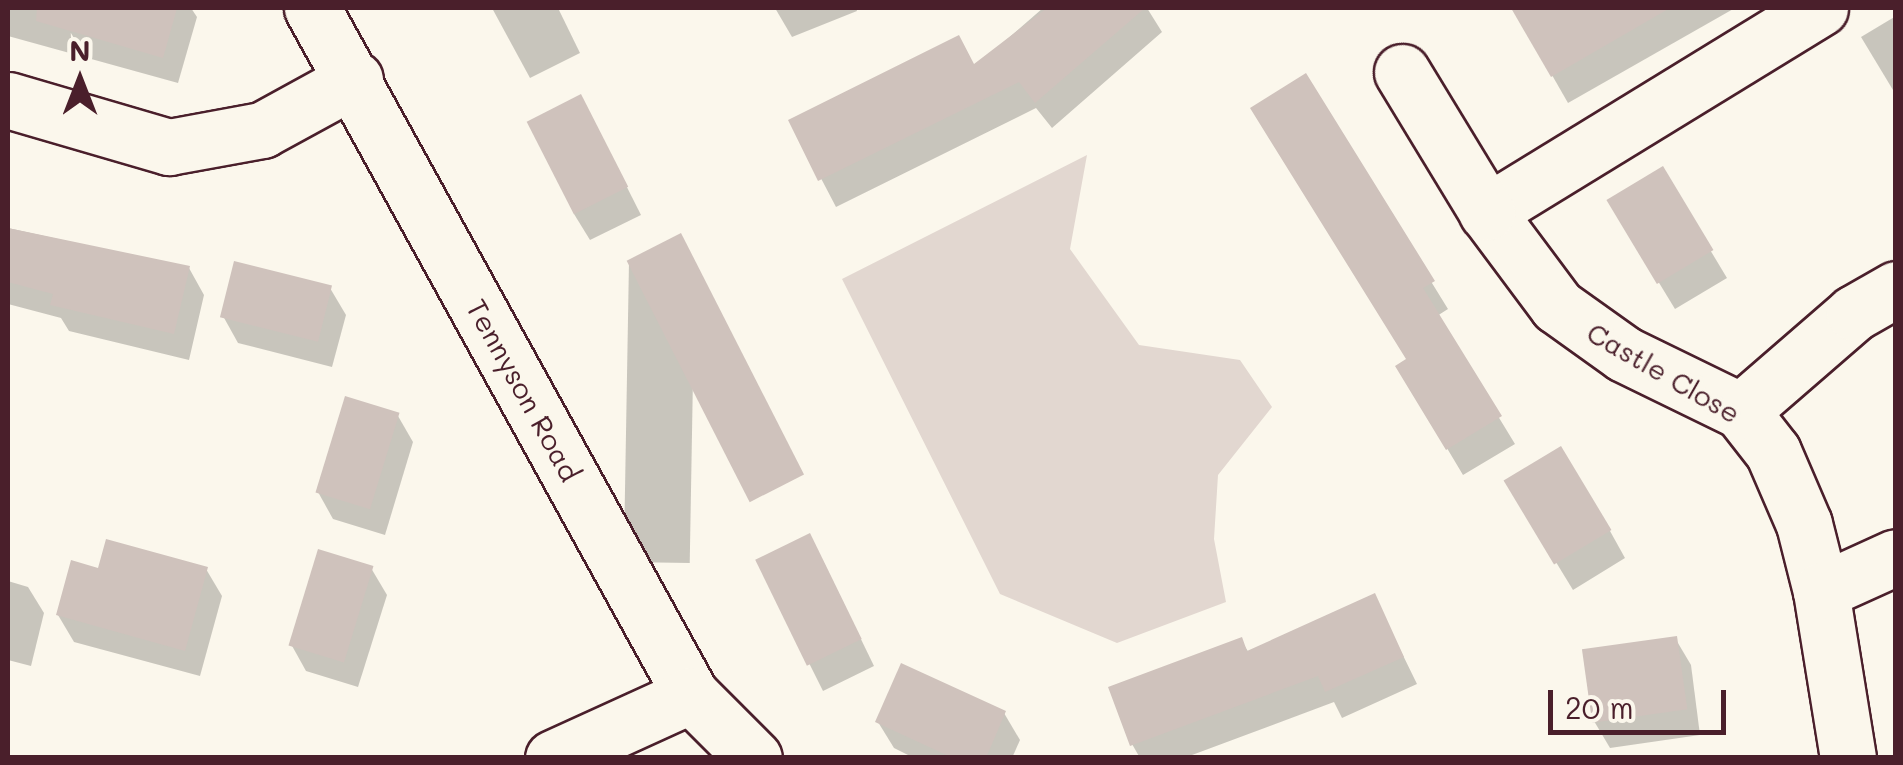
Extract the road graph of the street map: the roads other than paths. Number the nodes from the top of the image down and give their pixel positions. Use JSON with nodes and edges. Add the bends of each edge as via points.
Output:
{"nodes":[{"id":1,"x":312,"y":8,"type":"edge"},
{"id":2,"x":1820,"y":8,"type":"edge"},
{"id":3,"x":1402,"y":72,"type":"dead end"},
{"id":4,"x":354,"y":80,"type":"junction"},
{"id":5,"x":8,"y":100,"type":"edge"},
{"id":6,"x":1487,"y":212,"type":"junction"},
{"id":7,"x":1896,"y":289,"type":"edge"},
{"id":8,"x":1742,"y":412,"type":"junction"},
{"id":9,"x":1896,"y":557,"type":"edge"},
{"id":10,"x":1822,"y":591,"type":"junction"},
{"id":11,"x":691,"y":695,"type":"junction"},
{"id":12,"x":552,"y":758,"type":"edge"},
{"id":13,"x":754,"y":758,"type":"edge"},
{"id":14,"x":1848,"y":758,"type":"edge"}],
"edges":[{"from":1,"to":4,"type":"street","name":"Tennyson Road"},
{"from":2,"to":6,"type":"street"},
{"from":3,"to":6,"type":"street","name":"Castle Close"},
{"from":4,"to":5,"type":"street","via":[[262,130],[169,146]]},
{"from":4,"to":11,"type":"street","name":"Tennyson Road"},
{"from":6,"to":8,"type":"street","name":"Castle Close","via":[[1557,306],[1624,354]]},
{"from":7,"to":8,"type":"street","via":[[1854,313]]},
{"from":8,"to":10,"type":"street","name":"Castle Close","via":[[1772,452],[1804,524]]},
{"from":9,"to":10,"type":"street"},
{"from":10,"to":14,"type":"street","name":"Castle Close"},
{"from":11,"to":12,"type":"street"},
{"from":11,"to":13,"type":"street","name":"Tennyson Road"}]}
